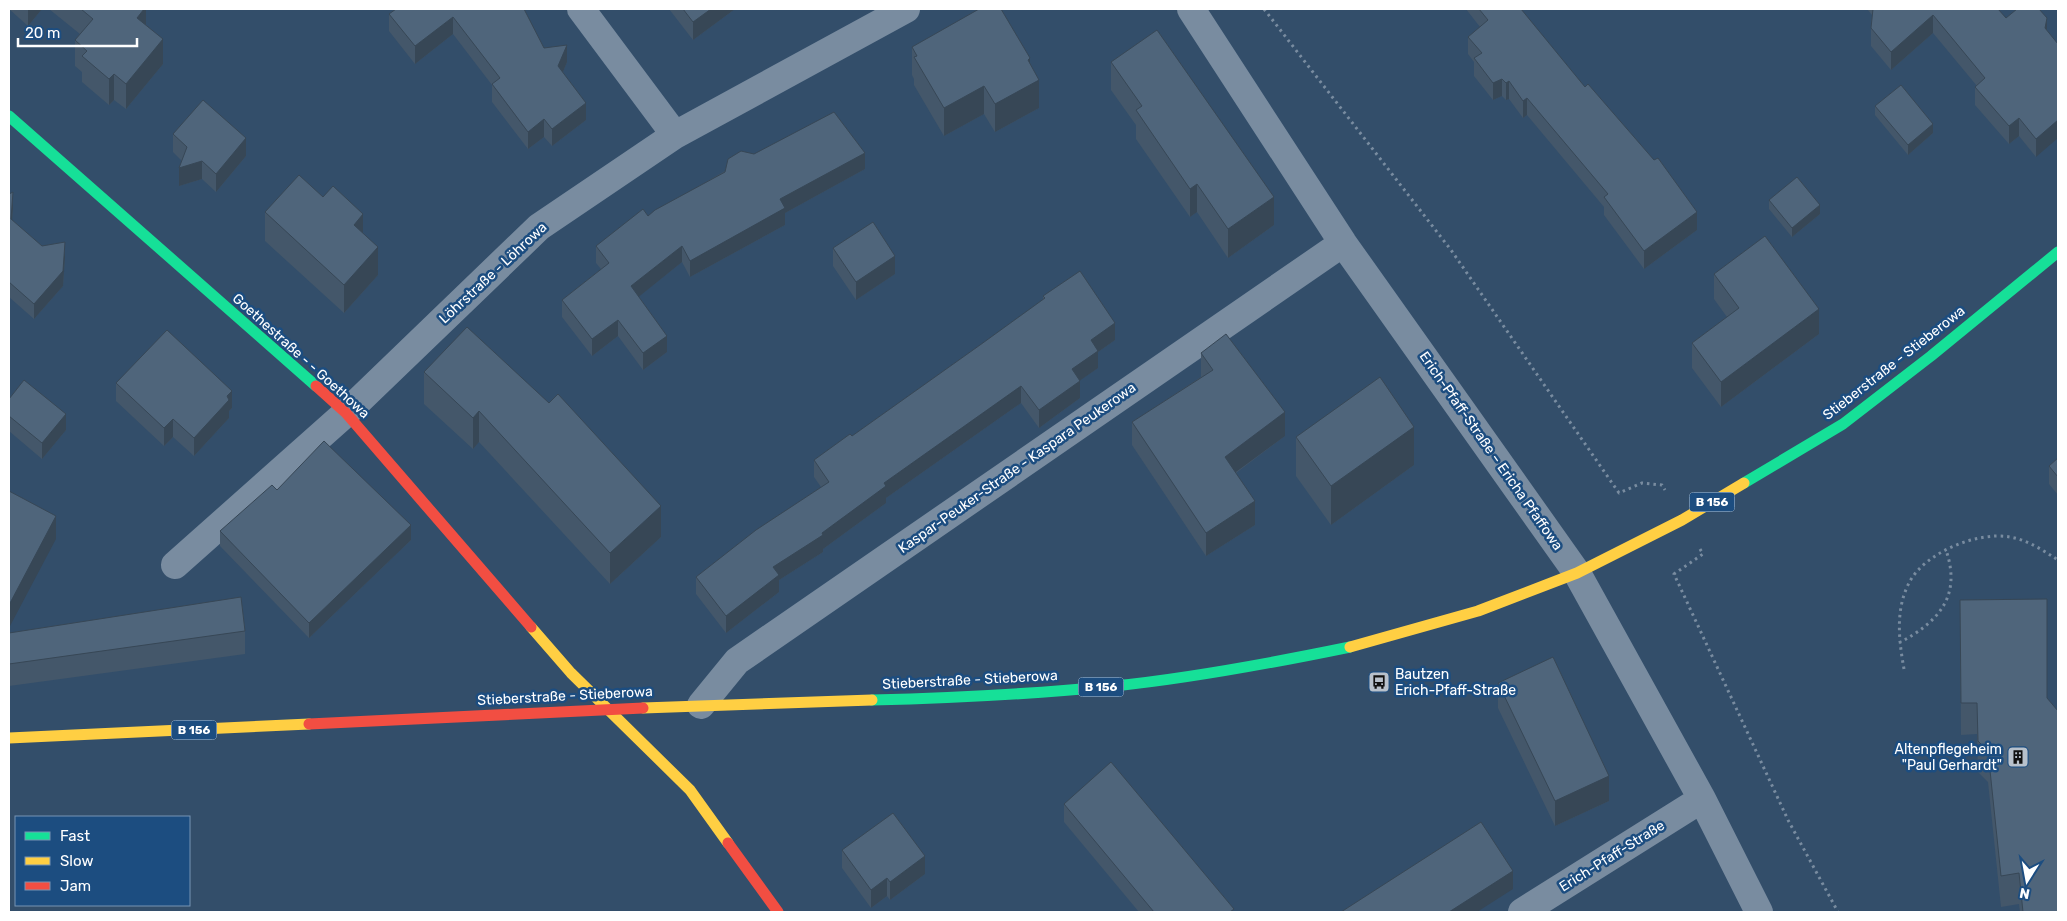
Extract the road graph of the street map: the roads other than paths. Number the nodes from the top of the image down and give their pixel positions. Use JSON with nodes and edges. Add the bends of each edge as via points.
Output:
{"nodes":[{"id":1,"x":581,"y":9,"type":"edge"},
{"id":2,"x":906,"y":9,"type":"edge"},
{"id":3,"x":1191,"y":9,"type":"edge"},
{"id":4,"x":9,"y":116,"type":"edge"},
{"id":5,"x":676,"y":135,"type":"junction"},
{"id":6,"x":1343,"y":243,"type":"junction"},
{"id":7,"x":2058,"y":252,"type":"edge"},
{"id":8,"x":346,"y":413,"type":"junction"},
{"id":9,"x":175,"y":565,"type":"dead end"},
{"id":10,"x":1577,"y":573,"type":"junction"},
{"id":11,"x":701,"y":705,"type":"junction"},
{"id":12,"x":609,"y":710,"type":"junction"},
{"id":13,"x":9,"y":738,"type":"edge"},
{"id":14,"x":1702,"y":800,"type":"junction"},
{"id":15,"x":778,"y":912,"type":"edge"},
{"id":16,"x":1522,"y":912,"type":"edge"},
{"id":17,"x":1758,"y":912,"type":"edge"}],
"edges":[{"from":1,"to":5,"type":"street"},
{"from":2,"to":5,"type":"street","name":"Löhrstraße - Löhrowa"},
{"from":3,"to":6,"type":"street","name":"Erich-Pfaff-Straße – Ericha Pfaffowa"},
{"from":4,"to":8,"type":"main road","name":"Goethestraße - - Goethowa"},
{"from":5,"to":8,"type":"street","name":"Löhrstraße - Löhrowa","via":[[539,227]]},
{"from":6,"to":10,"type":"street","name":"Erich-Pfaff-Straße – Ericha Pfaffowa"},
{"from":6,"to":11,"type":"street","name":"Kaspar-Peuker-Straße - Kaspara Peukerowa","via":[[737,661]]},
{"from":7,"to":10,"type":"main road","name":"Stieberstraße - Stieberowa","number":"B 156","via":[[1843,424],[1682,520]]},
{"from":8,"to":9,"type":"street","name":"Löhrstraße - Löhrowa"},
{"from":8,"to":12,"type":"main road","name":"Goethestraße - - Goethowa","via":[[571,673]]},
{"from":10,"to":11,"type":"main road","name":"Stieberstraße - Stieberowa","number":"B 156","via":[[1478,611],[1362,645],[1277,662],[1125,685],[950,698]]},
{"from":10,"to":14,"type":"street","name":"Erich-Pfaff-Straße – Ericha Pfaffowa"},
{"from":11,"to":12,"type":"main road","name":"Stieberstraße - Stieberowa","number":"B 156"},
{"from":12,"to":13,"type":"main road","name":"Stieberstraße - Stieberowa","number":"B 156"},
{"from":12,"to":15,"type":"main road","name":"Goethestraße - - Goethowa","via":[[690,790]]},
{"from":14,"to":16,"type":"street","name":"Erich-Pfaff-Straße"},
{"from":14,"to":17,"type":"street","name":"Erich-Pfaff-Straße – Ericha Pfaffowa"}]}
